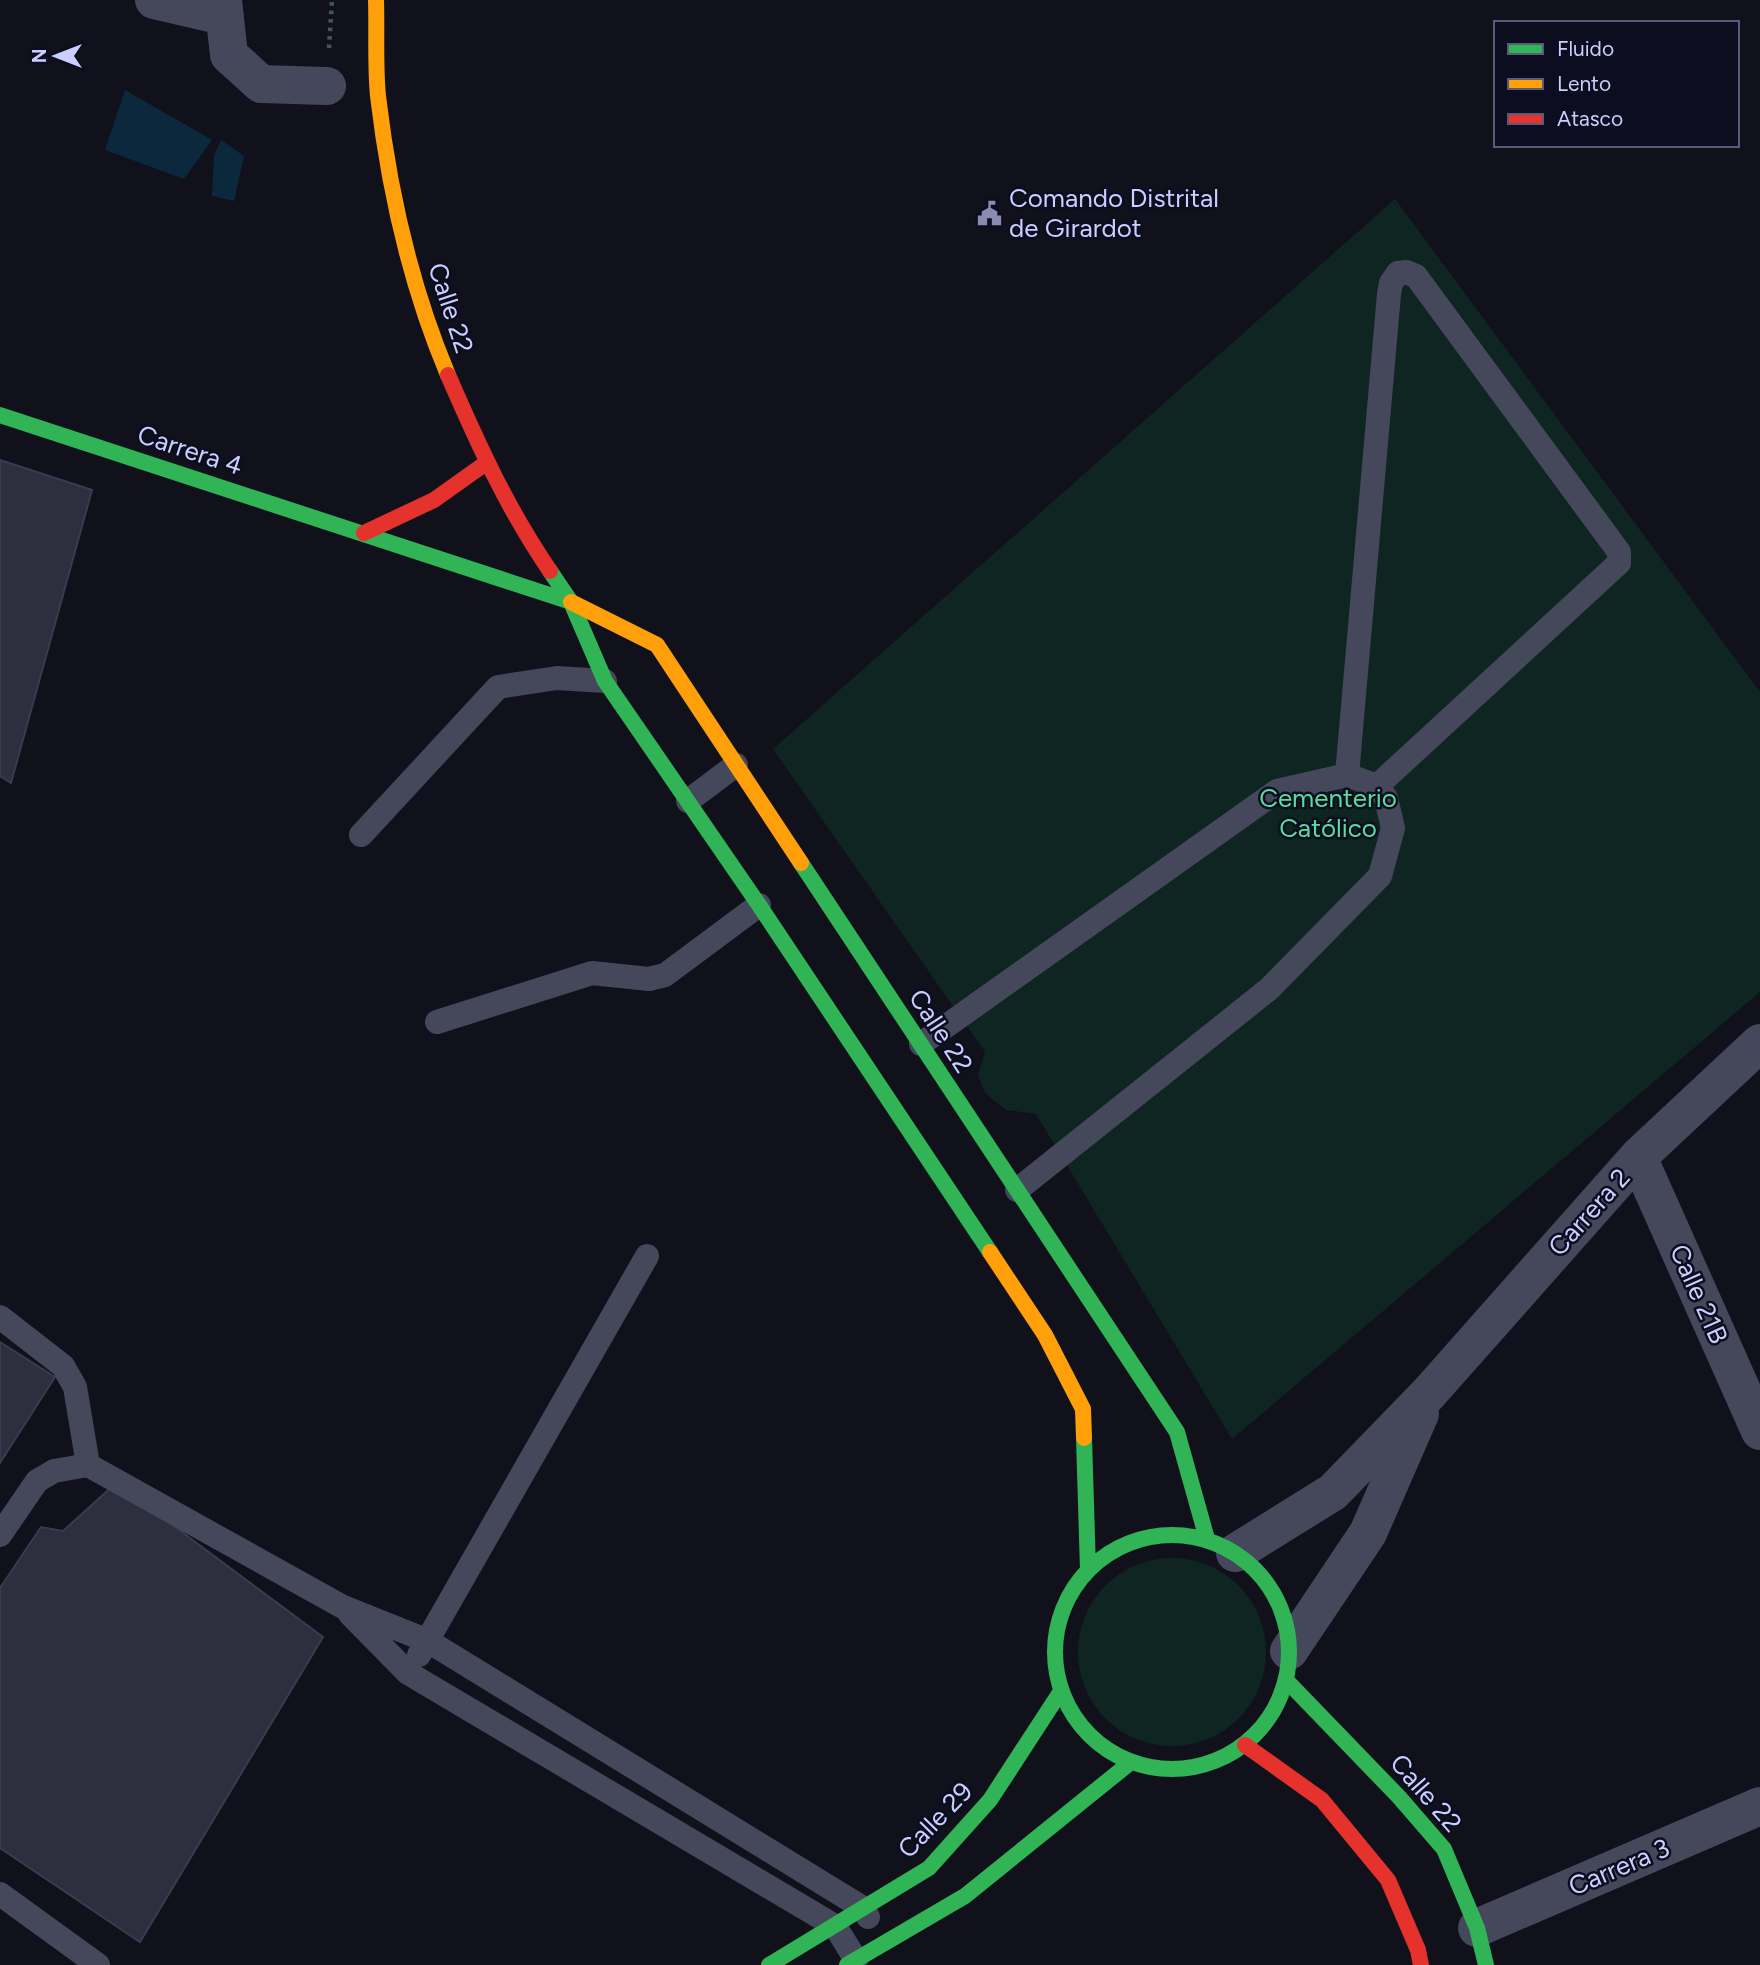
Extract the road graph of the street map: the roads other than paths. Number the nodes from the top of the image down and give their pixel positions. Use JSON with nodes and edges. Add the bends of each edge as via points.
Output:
{"nodes":[{"id":1,"x":153,"y":0,"type":"edge"},
{"id":2,"x":376,"y":0,"type":"edge"},
{"id":3,"x":223,"y":8,"type":"edge"},
{"id":4,"x":327,"y":86,"type":"road end"},
{"id":5,"x":0,"y":415,"type":"edge"},
{"id":6,"x":486,"y":464,"type":"junction"},
{"id":7,"x":364,"y":533,"type":"junction"},
{"id":8,"x":571,"y":602,"type":"junction"},
{"id":9,"x":605,"y":681,"type":"junction"},
{"id":10,"x":736,"y":765,"type":"junction"},
{"id":11,"x":1348,"y":775,"type":"junction"},
{"id":12,"x":1377,"y":786,"type":"junction"},
{"id":13,"x":688,"y":801,"type":"junction"},
{"id":14,"x":361,"y":835,"type":"dead end"},
{"id":15,"x":759,"y":905,"type":"junction"},
{"id":16,"x":437,"y":1022,"type":"dead end"},
{"id":17,"x":1760,"y":1043,"type":"edge"},
{"id":18,"x":921,"y":1044,"type":"junction"},
{"id":19,"x":1638,"y":1157,"type":"junction"},
{"id":20,"x":1017,"y":1190,"type":"junction"},
{"id":21,"x":647,"y":1256,"type":"dead end"},
{"id":22,"x":0,"y":1317,"type":"edge"},
{"id":23,"x":1429,"y":1392,"type":"junction"},
{"id":24,"x":1760,"y":1431,"type":"edge"},
{"id":25,"x":88,"y":1465,"type":"junction"},
{"id":26,"x":0,"y":1535,"type":"edge"},
{"id":27,"x":1221,"y":1546,"type":"junction"},
{"id":28,"x":1088,"y":1570,"type":"junction"},
{"id":29,"x":343,"y":1607,"type":"junction"},
{"id":30,"x":428,"y":1641,"type":"junction"},
{"id":31,"x":1288,"y":1666,"type":"junction"},
{"id":32,"x":408,"y":1674,"type":"junction"},
{"id":33,"x":1061,"y":1691,"type":"junction"},
{"id":34,"x":1245,"y":1745,"type":"junction"},
{"id":35,"x":1131,"y":1762,"type":"junction"},
{"id":36,"x":1760,"y":1806,"type":"edge"},
{"id":37,"x":0,"y":1894,"type":"edge"},
{"id":38,"x":863,"y":1908,"type":"junction"},
{"id":39,"x":835,"y":1926,"type":"junction"},
{"id":40,"x":1477,"y":1928,"type":"junction"},
{"id":41,"x":884,"y":1944,"type":"junction"},
{"id":42,"x":851,"y":1962,"type":"edge"},
{"id":43,"x":98,"y":1965,"type":"edge"},
{"id":44,"x":769,"y":1965,"type":"edge"},
{"id":45,"x":1421,"y":1965,"type":"edge"},
{"id":46,"x":1486,"y":1965,"type":"edge"}],
"edges":[{"from":1,"to":3,"type":"street"},
{"from":2,"to":6,"type":"main road","name":"Calle 22","via":[[378,94],[394,193],[416,284],[446,371]]},
{"from":3,"to":4,"type":"street","via":[[229,55],[261,85]]},
{"from":5,"to":7,"type":"main road","name":"Carrera 4"},
{"from":6,"to":7,"type":"main road","via":[[435,500]]},
{"from":6,"to":8,"type":"main road","name":"Calle 22"},
{"from":7,"to":8,"type":"main road","name":"Carrera 4"},
{"from":8,"to":9,"type":"main road","name":"Calle 22"},
{"from":8,"to":10,"type":"main road","name":"Calle 22","via":[[657,645]]},
{"from":9,"to":13,"type":"main road","name":"Calle 22"},
{"from":9,"to":14,"type":"lane","via":[[557,678],[498,687]]},
{"from":10,"to":13,"type":"lane"},
{"from":10,"to":18,"type":"main road","name":"Calle 22"},
{"from":11,"to":12,"type":"lane"},
{"from":11,"to":12,"type":"lane","via":[[1391,283],[1398,273],[1406,272],[1416,276],[1595,519],[1619,552],[1619,564]]},
{"from":11,"to":18,"type":"lane","via":[[1277,791]]},
{"from":12,"to":20,"type":"lane","via":[[1386,798],[1393,828],[1380,876],[1269,989]]},
{"from":13,"to":15,"type":"main road","name":"Calle 22"},
{"from":15,"to":16,"type":"lane","via":[[664,975],[649,979],[592,973]]},
{"from":15,"to":28,"type":"main road","name":"Calle 22","via":[[1045,1335],[1083,1409]]},
{"from":17,"to":19,"type":"street","name":"Carrera 2"},
{"from":18,"to":20,"type":"main road","name":"Calle 22"},
{"from":19,"to":23,"type":"street","name":"Carrera 2"},
{"from":19,"to":24,"type":"street","name":"Calle 21B"},
{"from":20,"to":27,"type":"main road","name":"Calle 22","via":[[1177,1432]]},
{"from":21,"to":30,"type":"lane"},
{"from":22,"to":25,"type":"lane","via":[[64,1366],[75,1387]]},
{"from":23,"to":27,"type":"street","name":"Carrera 2","via":[[1333,1492]]},
{"from":23,"to":31,"type":"street","name":"Carrera 2","via":[[1368,1533]]},
{"from":25,"to":26,"type":"lane","via":[[37,1481]]},
{"from":25,"to":29,"type":"lane"},
{"from":27,"to":28,"type":"main road","via":[[1174,1535],[1143,1538],[1113,1550]]},
{"from":27,"to":31,"type":"main road","via":[[1257,1572],[1275,1595],[1285,1622]]},
{"from":28,"to":33,"type":"main road","via":[[1071,1594],[1058,1627],[1055,1658]]},
{"from":29,"to":30,"type":"lane"},
{"from":29,"to":32,"type":"lane"},
{"from":30,"to":32,"type":"lane"},
{"from":30,"to":38,"type":"lane"},
{"from":31,"to":34,"type":"main road","via":[[1271,1716]]},
{"from":31,"to":40,"type":"main road","name":"Calle 22","via":[[1444,1849]]},
{"from":32,"to":39,"type":"lane"},
{"from":33,"to":35,"type":"main road","via":[[1077,1721],[1101,1746]]},
{"from":33,"to":38,"type":"main road","name":"Calle 29","via":[[990,1800],[929,1868]]},
{"from":34,"to":35,"type":"main road","via":[[1210,1764],[1171,1770]]},
{"from":34,"to":45,"type":"main road","via":[[1322,1800],[1388,1880]]},
{"from":35,"to":41,"type":"main road","via":[[965,1896]]},
{"from":36,"to":40,"type":"street","name":"Carrera 3"},
{"from":37,"to":43,"type":"lane"},
{"from":38,"to":39,"type":"main road","name":"Calle 29"},
{"from":38,"to":41,"type":"lane"},
{"from":39,"to":42,"type":"lane"},
{"from":39,"to":44,"type":"main road","name":"Calle 29"},
{"from":40,"to":46,"type":"main road","name":"Calle 22"},
{"from":41,"to":42,"type":"main road"}]}
